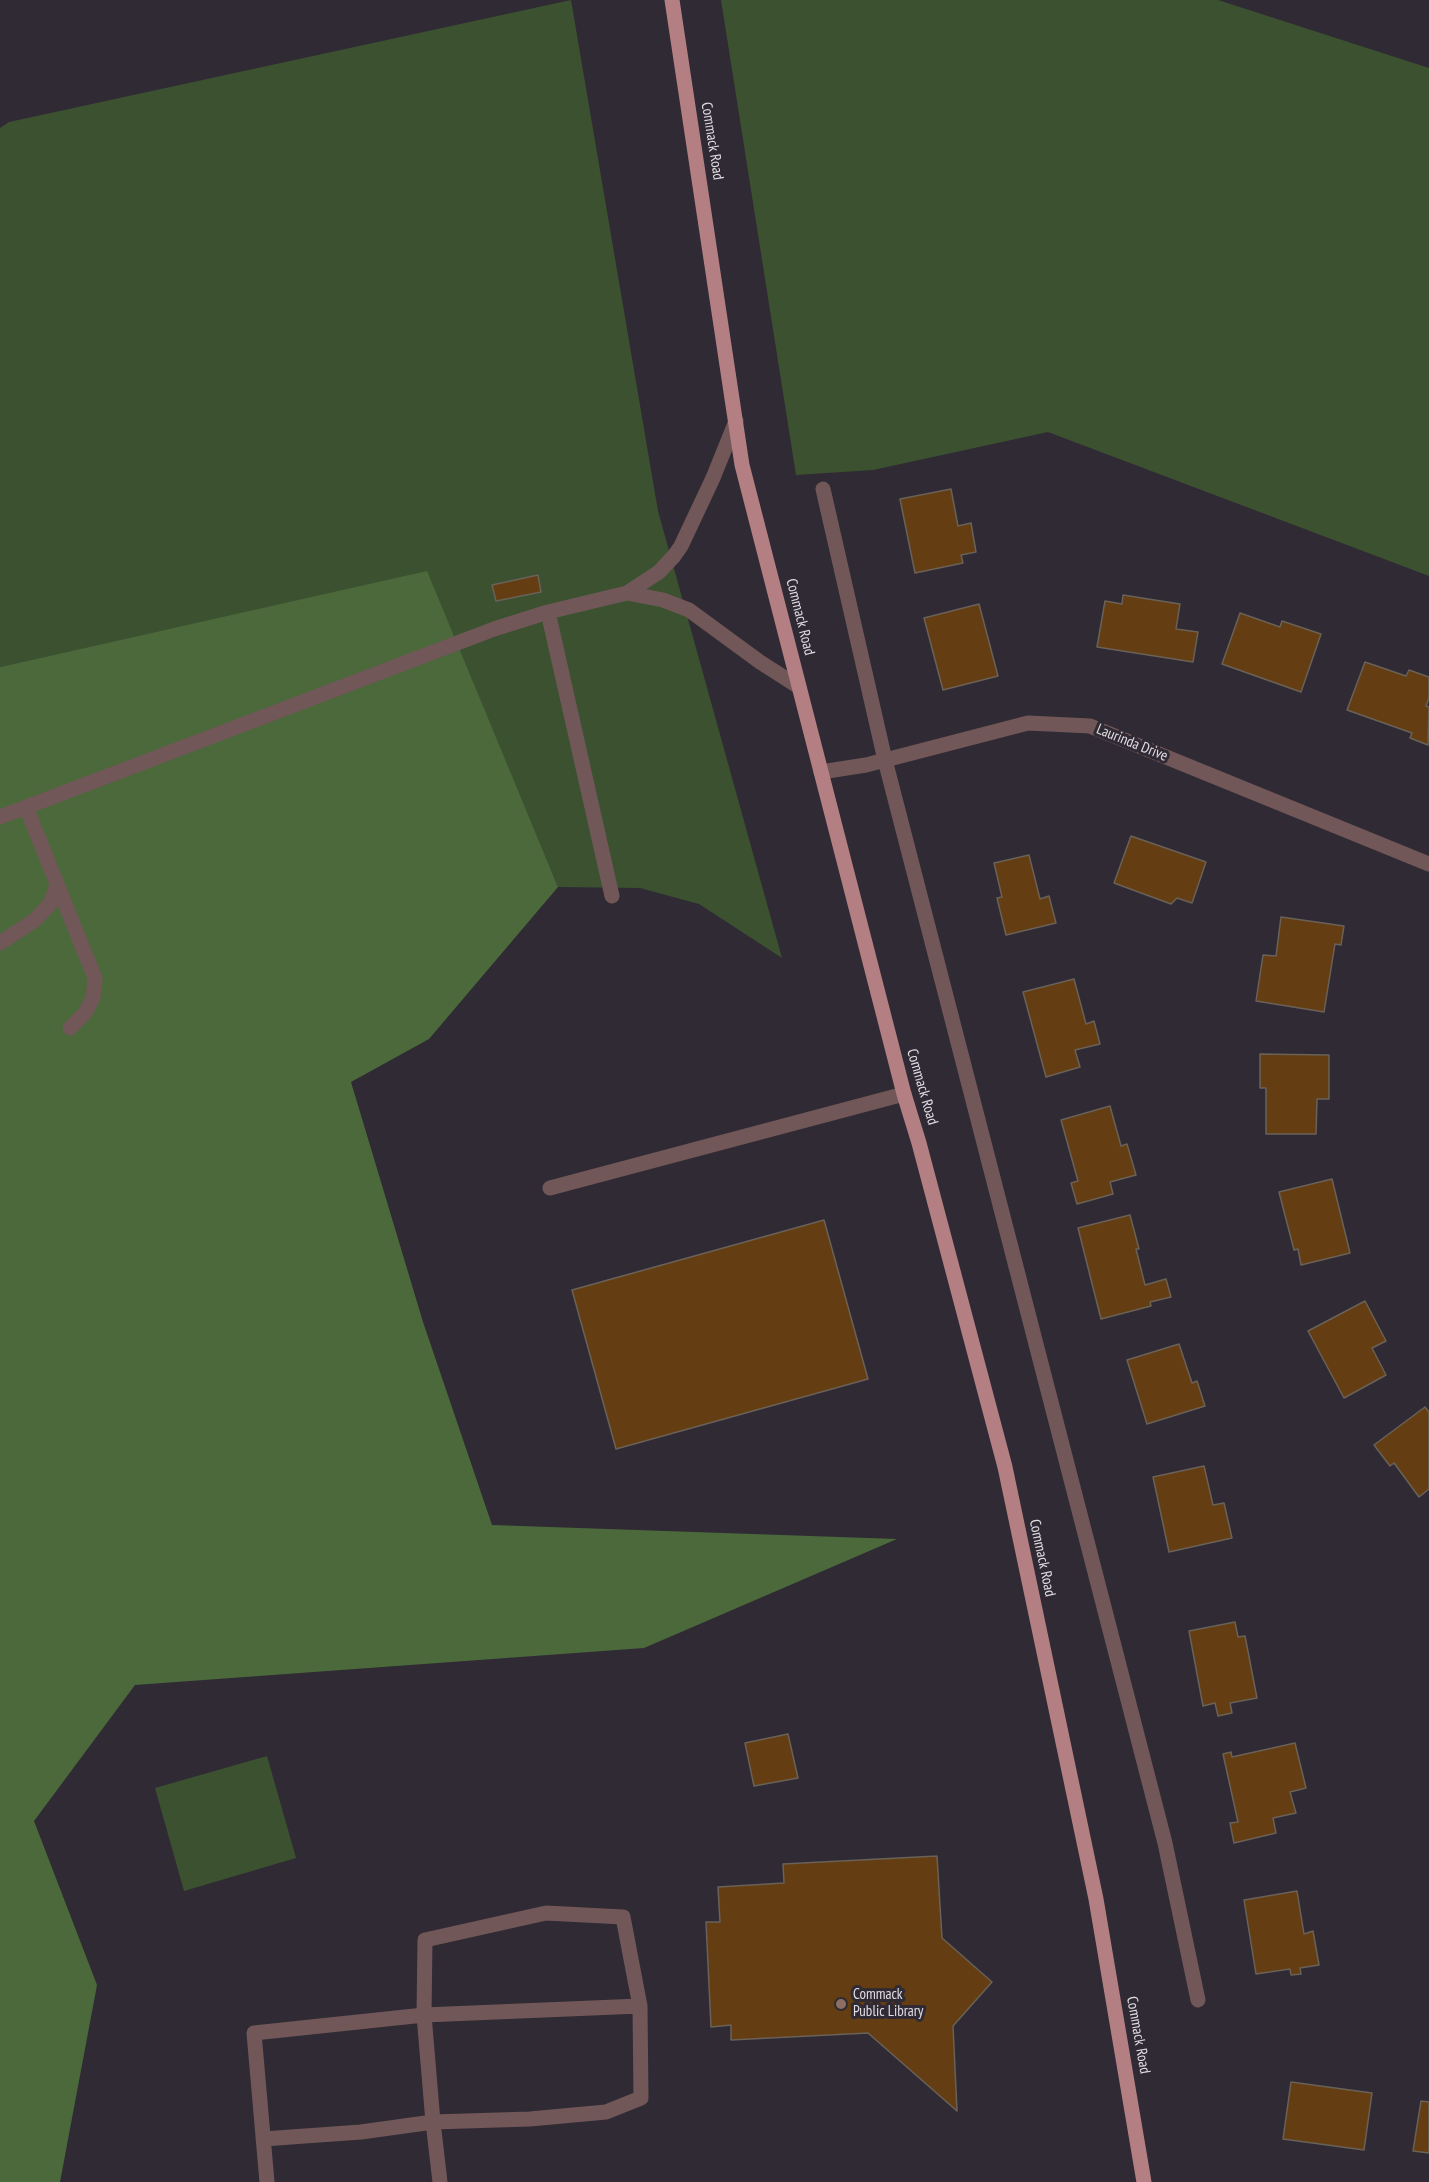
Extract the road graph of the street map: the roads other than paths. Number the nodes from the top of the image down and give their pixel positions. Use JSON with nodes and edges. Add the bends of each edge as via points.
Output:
{"nodes":[{"id":1,"x":672,"y":0,"type":"edge"},
{"id":2,"x":736,"y":420,"type":"junction"},
{"id":3,"x":823,"y":489,"type":"dead end"},
{"id":4,"x":627,"y":593,"type":"junction"},
{"id":5,"x":548,"y":612,"type":"junction"},
{"id":6,"x":800,"y":687,"type":"junction"},
{"id":7,"x":885,"y":760,"type":"junction"},
{"id":8,"x":821,"y":772,"type":"junction"},
{"id":9,"x":26,"y":807,"type":"junction"},
{"id":10,"x":0,"y":817,"type":"edge"},
{"id":11,"x":1429,"y":864,"type":"edge"},
{"id":12,"x":57,"y":885,"type":"junction"},
{"id":13,"x":612,"y":896,"type":"dead end"},
{"id":14,"x":0,"y":944,"type":"edge"},
{"id":15,"x":70,"y":1028,"type":"dead end"},
{"id":16,"x":904,"y":1094,"type":"junction"},
{"id":17,"x":550,"y":1188,"type":"dead end"},
{"id":18,"x":1197,"y":2000,"type":"dead end"},
{"id":19,"x":640,"y":2006,"type":"junction"},
{"id":20,"x":424,"y":2015,"type":"junction"},
{"id":21,"x":433,"y":2122,"type":"junction"},
{"id":22,"x":263,"y":2139,"type":"junction"},
{"id":23,"x":267,"y":2182,"type":"edge"},
{"id":24,"x":440,"y":2182,"type":"edge"},
{"id":25,"x":1144,"y":2182,"type":"edge"}],
"edges":[{"from":1,"to":2,"type":"main road","name":"Commack Road"},
{"from":2,"to":4,"type":"street","via":[[681,546],[659,572]]},
{"from":2,"to":6,"type":"main road","name":"Commack Road","via":[[742,465]]},
{"from":3,"to":7,"type":"street"},
{"from":4,"to":5,"type":"street"},
{"from":4,"to":6,"type":"street","via":[[689,610]]},
{"from":5,"to":9,"type":"street"},
{"from":5,"to":13,"type":"street"},
{"from":6,"to":8,"type":"main road","name":"Commack Road"},
{"from":7,"to":8,"type":"street","name":"Laurinda Drive"},
{"from":7,"to":11,"type":"street","name":"Laurinda Drive","via":[[1028,723],[1090,726]]},
{"from":7,"to":18,"type":"street","via":[[1165,1843]]},
{"from":8,"to":16,"type":"main road","name":"Commack Road"},
{"from":9,"to":10,"type":"street"},
{"from":9,"to":12,"type":"street"},
{"from":12,"to":14,"type":"street","via":[[50,904],[35,920]]},
{"from":12,"to":15,"type":"street","via":[[95,978],[93,998]]},
{"from":16,"to":17,"type":"street"},
{"from":16,"to":25,"type":"main road","name":"Commack Road","via":[[1005,1467],[1096,1899]]},
{"from":19,"to":20,"type":"street"},
{"from":19,"to":20,"type":"street","via":[[623,1917],[546,1913],[425,1940]]},
{"from":19,"to":21,"type":"street","via":[[641,2098],[606,2112]]},
{"from":20,"to":21,"type":"street"},
{"from":20,"to":22,"type":"street","via":[[254,2033]]},
{"from":21,"to":22,"type":"street"},
{"from":21,"to":24,"type":"street"},
{"from":22,"to":23,"type":"street"}]}
